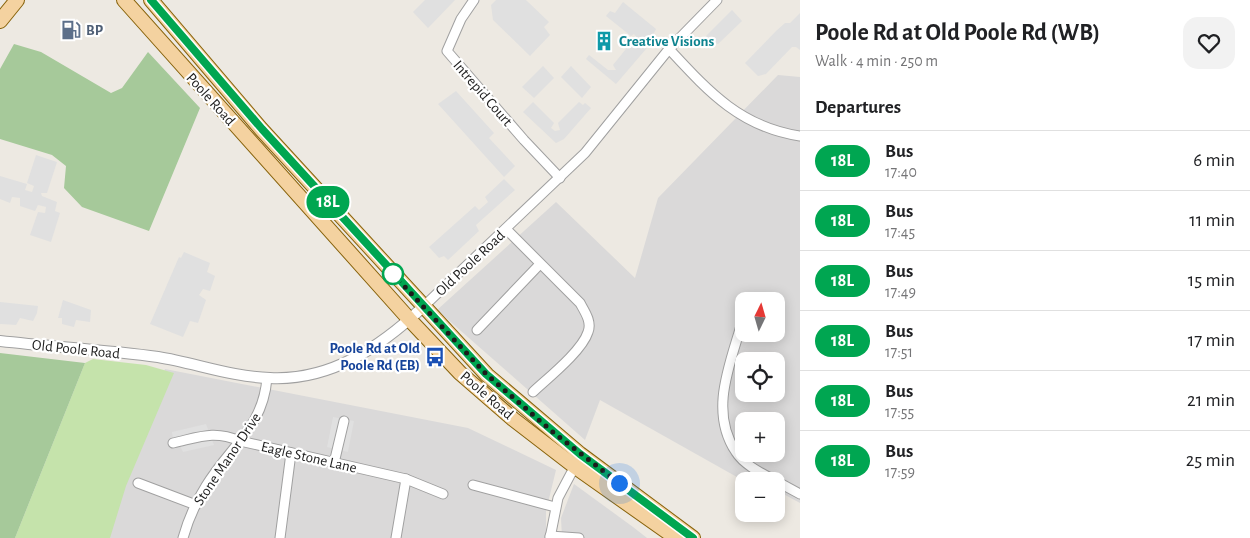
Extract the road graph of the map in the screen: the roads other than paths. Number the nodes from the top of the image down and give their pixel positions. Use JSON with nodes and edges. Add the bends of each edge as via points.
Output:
{"nodes":[{"id":1,"x":17,"y":0,"type":"edge"},
{"id":2,"x":124,"y":0,"type":"edge"},
{"id":3,"x":151,"y":0,"type":"edge"},
{"id":4,"x":474,"y":0,"type":"edge"},
{"id":5,"x":717,"y":0,"type":"edge"},
{"id":6,"x":0,"y":21,"type":"edge"},
{"id":7,"x":669,"y":49,"type":"junction"},
{"id":8,"x":800,"y":136,"type":"edge"},
{"id":9,"x":560,"y":178,"type":"junction"},
{"id":10,"x":506,"y":229,"type":"junction"},
{"id":11,"x":540,"y":264,"type":"junction"},
{"id":12,"x":423,"y":307,"type":"junction"},
{"id":13,"x":409,"y":320,"type":"junction"},
{"id":14,"x":477,"y":330,"type":"dead end"},
{"id":15,"x":0,"y":341,"type":"edge"},
{"id":16,"x":736,"y":342,"type":"edge"},
{"id":17,"x":267,"y":378,"type":"junction"},
{"id":18,"x":533,"y":392,"type":"dead end"},
{"id":19,"x":344,"y":421,"type":"dead end"},
{"id":20,"x":240,"y":441,"type":"junction"},
{"id":21,"x":173,"y":443,"type":"dead end"},
{"id":22,"x":291,"y":453,"type":"junction"},
{"id":23,"x":578,"y":460,"type":"junction"},
{"id":24,"x":334,"y":463,"type":"junction"},
{"id":25,"x":762,"y":472,"type":"edge"},
{"id":26,"x":406,"y":479,"type":"junction"},
{"id":27,"x":138,"y":483,"type":"dead end"},
{"id":28,"x":473,"y":485,"type":"dead end"},
{"id":29,"x":785,"y":486,"type":"edge"},
{"id":30,"x":443,"y":494,"type":"dead end"},
{"id":31,"x":800,"y":494,"type":"edge"},
{"id":32,"x":196,"y":505,"type":"junction"},
{"id":33,"x":555,"y":507,"type":"junction"},
{"id":34,"x":550,"y":537,"type":"edge"},
{"id":35,"x":183,"y":538,"type":"edge"},
{"id":36,"x":280,"y":538,"type":"edge"},
{"id":37,"x":396,"y":538,"type":"edge"},
{"id":38,"x":579,"y":538,"type":"edge"},
{"id":39,"x":676,"y":538,"type":"edge"},
{"id":40,"x":692,"y":538,"type":"edge"}],
"edges":[{"from":1,"to":6,"type":"main road"},
{"from":2,"to":13,"type":"main road","name":"Poole Road"},
{"from":3,"to":12,"type":"main road","name":"Poole Road"},
{"from":4,"to":9,"type":"street","name":"Intrepid Court","via":[[446,51]]},
{"from":5,"to":7,"type":"street","name":"Old Poole Road"},
{"from":7,"to":8,"type":"street","via":[[705,87],[744,118]]},
{"from":7,"to":9,"type":"street","name":"Old Poole Road","via":[[591,146]]},
{"from":9,"to":10,"type":"street","name":"Old Poole Road"},
{"from":10,"to":11,"type":"street"},
{"from":10,"to":12,"type":"street","name":"Old Poole Road"},
{"from":11,"to":14,"type":"street"},
{"from":11,"to":18,"type":"street","via":[[580,303],[588,316],[589,331],[581,345]]},
{"from":12,"to":13,"type":"street","name":"Old Poole Road"},
{"from":12,"to":23,"type":"main road","name":"Poole Road","via":[[486,374]]},
{"from":13,"to":17,"type":"street","name":"Old Poole Road","via":[[355,359],[303,375]]},
{"from":13,"to":23,"type":"main road","name":"Poole Road","via":[[460,373],[513,419]]},
{"from":15,"to":17,"type":"street","name":"Old Poole Road","via":[[156,357]]},
{"from":16,"to":25,"type":"street","via":[[724,387],[722,413],[736,452]]},
{"from":17,"to":20,"type":"street","name":"Stone Manor Drive","via":[[261,411]]},
{"from":19,"to":24,"type":"street"},
{"from":20,"to":21,"type":"street","name":"Eagle Stone Lane","via":[[216,434]]},
{"from":20,"to":22,"type":"street","name":"Eagle Stone Lane"},
{"from":20,"to":32,"type":"street","name":"Stone Manor Drive","via":[[206,485]]},
{"from":22,"to":24,"type":"street","name":"Eagle Stone Lane"},
{"from":22,"to":36,"type":"street"},
{"from":23,"to":33,"type":"street"},
{"from":23,"to":39,"type":"main road","name":"Poole Road"},
{"from":23,"to":40,"type":"main road","name":"Poole Road"},
{"from":24,"to":26,"type":"street","name":"Eagle Stone Lane"},
{"from":26,"to":30,"type":"street","name":"Eagle Stone Lane"},
{"from":26,"to":37,"type":"street"},
{"from":27,"to":32,"type":"street"},
{"from":28,"to":33,"type":"street"},
{"from":29,"to":31,"type":"street"},
{"from":32,"to":35,"type":"street","name":"Stone Manor Drive"},
{"from":33,"to":34,"type":"street"},
{"from":34,"to":38,"type":"street"}]}
